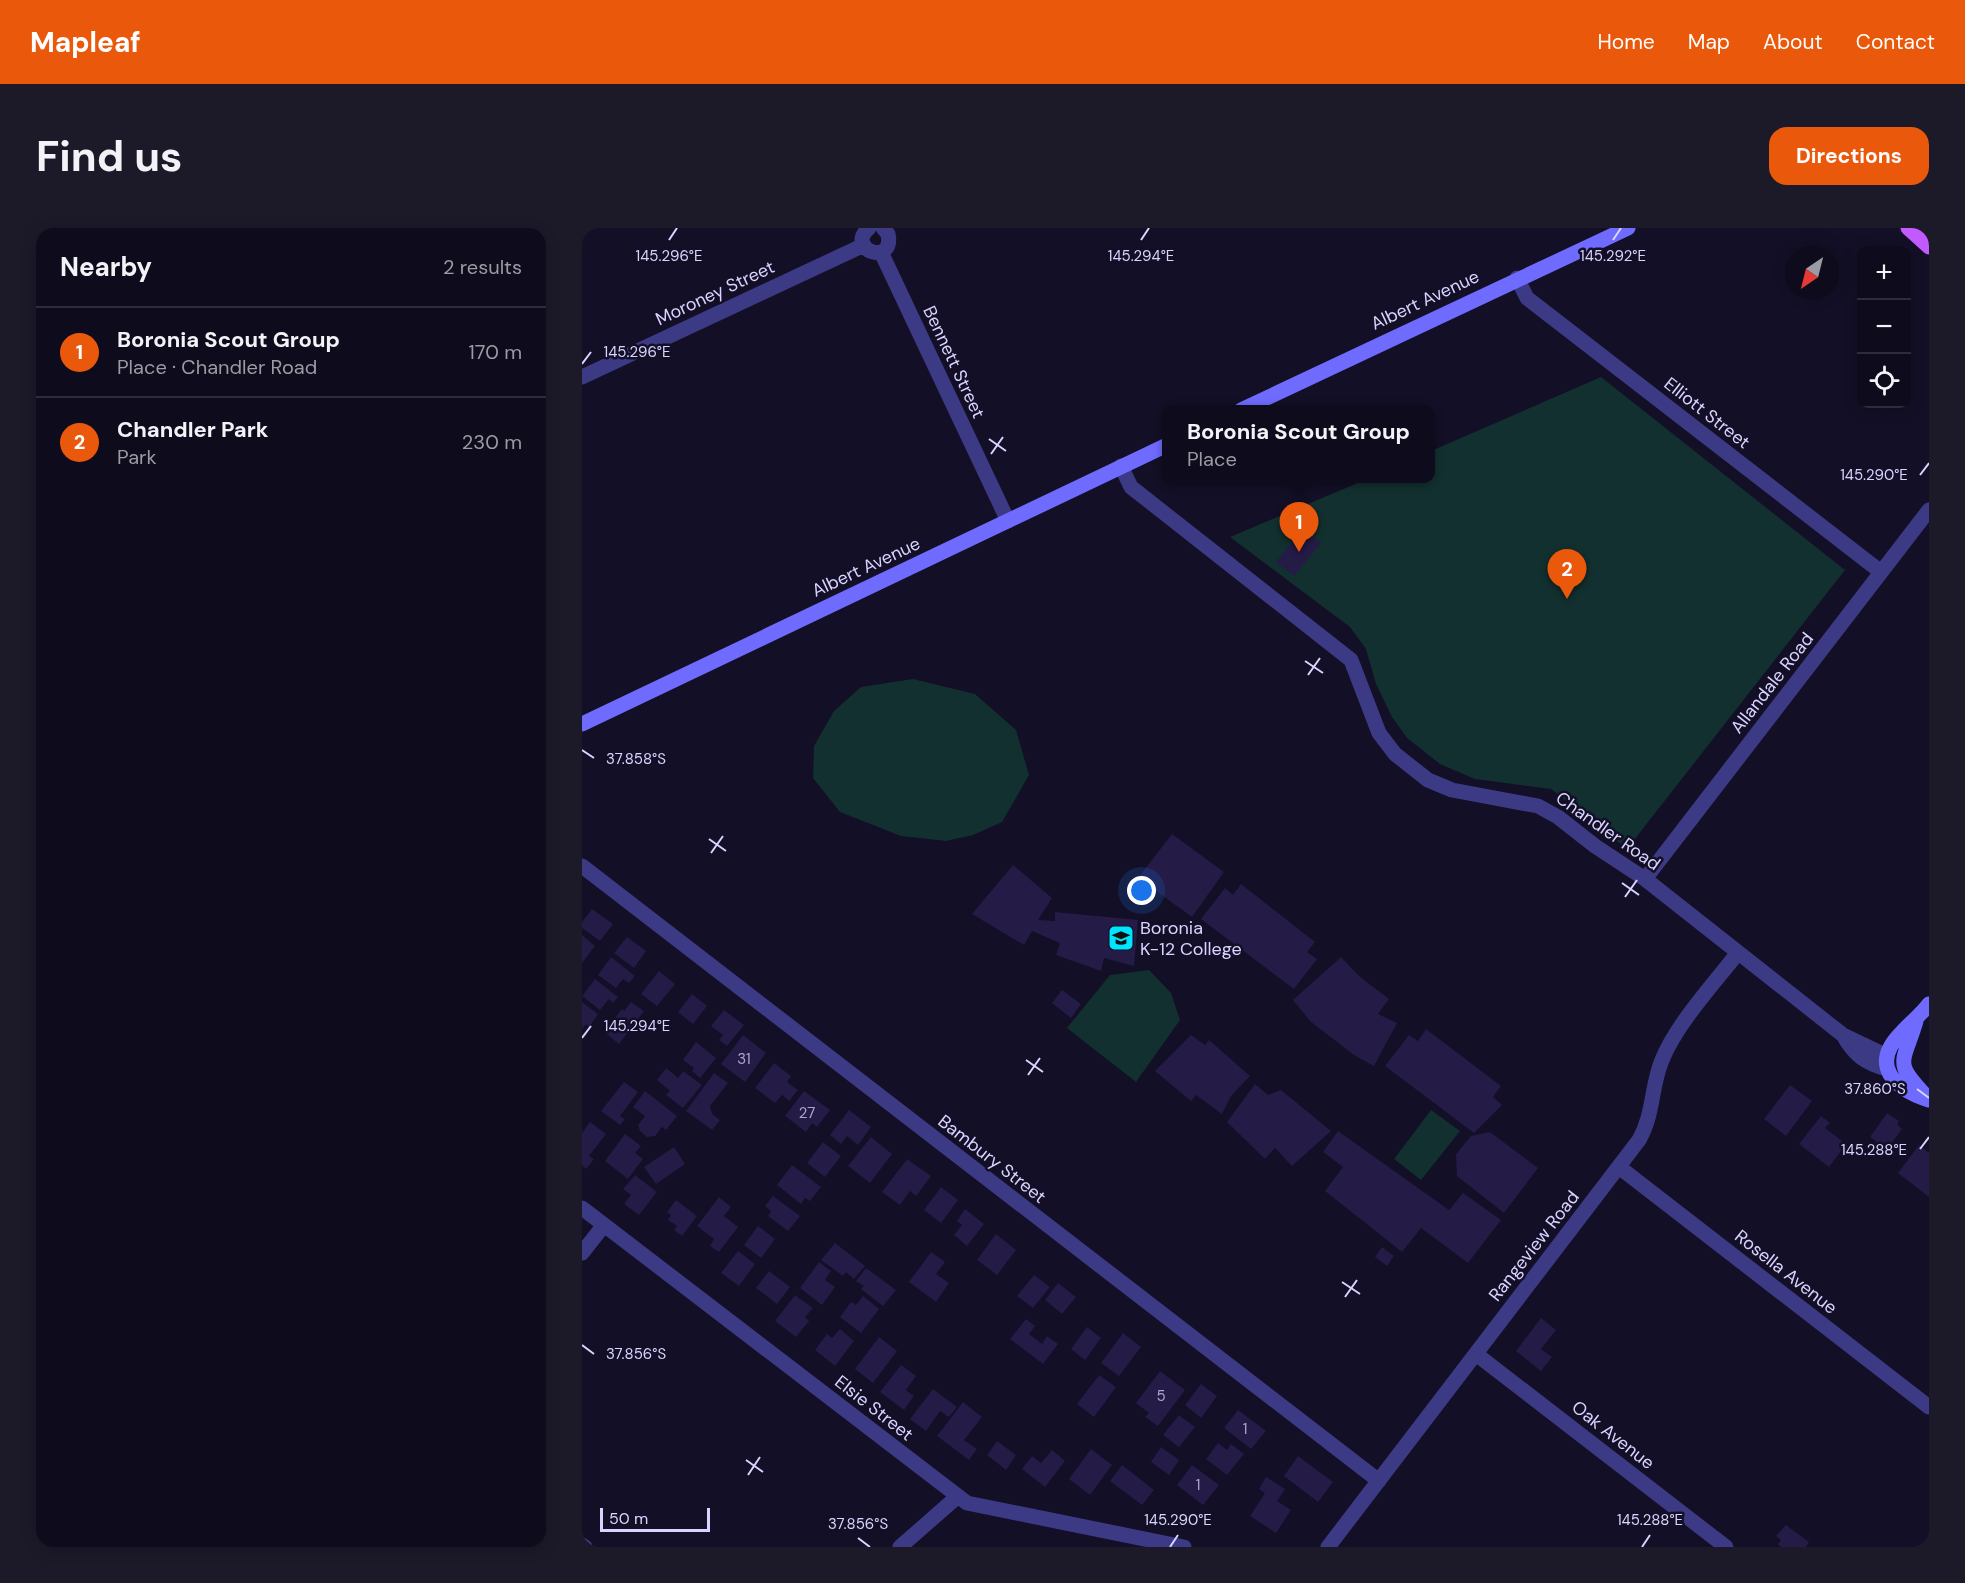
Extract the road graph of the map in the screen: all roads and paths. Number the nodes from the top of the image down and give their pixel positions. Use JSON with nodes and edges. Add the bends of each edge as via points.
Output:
{"nodes":[{"id":1,"x":869,"y":228,"type":"edge"},
{"id":2,"x":1628,"y":228,"type":"edge"},
{"id":3,"x":1908,"y":228,"type":"edge"},
{"id":4,"x":890,"y":230,"type":"edge"},
{"id":5,"x":864,"y":245,"type":"junction"},
{"id":6,"x":1929,"y":248,"type":"edge"},
{"id":7,"x":881,"y":252,"type":"junction"},
{"id":8,"x":1517,"y":278,"type":"junction"},
{"id":9,"x":582,"y":377,"type":"edge"},
{"id":10,"x":1251,"y":405,"type":"edge"},
{"id":11,"x":1162,"y":446,"type":"edge"},
{"id":12,"x":1121,"y":466,"type":"junction"},
{"id":13,"x":1929,"y":510,"type":"edge"},
{"id":14,"x":1008,"y":521,"type":"junction"},
{"id":15,"x":1881,"y":572,"type":"junction"},
{"id":16,"x":582,"y":724,"type":"edge"},
{"id":17,"x":582,"y":866,"type":"edge"},
{"id":18,"x":1645,"y":879,"type":"junction"},
{"id":19,"x":1737,"y":954,"type":"junction"},
{"id":20,"x":1929,"y":1004,"type":"edge"},
{"id":21,"x":1916,"y":1021,"type":"junction"},
{"id":22,"x":1887,"y":1062,"type":"junction"},
{"id":23,"x":1902,"y":1064,"type":"junction"},
{"id":24,"x":1929,"y":1100,"type":"edge"},
{"id":25,"x":1619,"y":1167,"type":"junction"},
{"id":26,"x":582,"y":1208,"type":"edge"},
{"id":27,"x":604,"y":1225,"type":"junction"},
{"id":28,"x":582,"y":1253,"type":"edge"},
{"id":29,"x":1476,"y":1354,"type":"junction"},
{"id":30,"x":1929,"y":1407,"type":"edge"},
{"id":31,"x":1379,"y":1481,"type":"junction"},
{"id":32,"x":957,"y":1497,"type":"junction"},
{"id":33,"x":900,"y":1547,"type":"edge"},
{"id":34,"x":1184,"y":1547,"type":"edge"},
{"id":35,"x":1328,"y":1547,"type":"edge"},
{"id":36,"x":1726,"y":1547,"type":"edge"}],
"edges":[{"from":1,"to":5,"type":"street","via":[[864,234]]},
{"from":2,"to":8,"type":"main road","name":"Albert Avenue"},
{"from":3,"to":6,"type":"main road"},
{"from":4,"to":7,"type":"street","via":[[889,245]]},
{"from":5,"to":7,"type":"street","via":[[871,252]]},
{"from":5,"to":9,"type":"street","name":"Moroney Street"},
{"from":7,"to":14,"type":"street","name":"Bennett Street"},
{"from":8,"to":10,"type":"main road","name":"Albert Avenue"},
{"from":8,"to":15,"type":"street","name":"Elliott Street","via":[[1527,298]]},
{"from":11,"to":12,"type":"main road","name":"Albert Avenue"},
{"from":12,"to":14,"type":"main road","name":"Albert Avenue"},
{"from":12,"to":18,"type":"street","name":"Chandler Road","via":[[1131,487],[1351,660],[1379,733],[1395,754],[1428,780],[1452,790],[1538,806]]},
{"from":13,"to":15,"type":"street","name":"Allandale Road"},
{"from":14,"to":16,"type":"main road","name":"Albert Avenue"},
{"from":15,"to":18,"type":"street","name":"Allandale Road"},
{"from":17,"to":31,"type":"street","name":"Bambury Street"},
{"from":18,"to":19,"type":"street","name":"Chandler Road"},
{"from":19,"to":22,"type":"street","name":"Chandler Road","via":[[1844,1035],[1853,1052],[1863,1060]]},
{"from":19,"to":25,"type":"street","name":"Rangeview Road","via":[[1663,1056],[1653,1087],[1648,1124]]},
{"from":20,"to":21,"type":"main road"},
{"from":21,"to":22,"type":"main road","via":[[1902,1031]]},
{"from":21,"to":23,"type":"main road"},
{"from":22,"to":23,"type":"main road"},
{"from":22,"to":24,"type":"main road","name":"Chandler Road","via":[[1902,1088]]},
{"from":23,"to":24,"type":"main road","name":"Chandler Road"},
{"from":25,"to":29,"type":"street","name":"Rangeview Road"},
{"from":25,"to":30,"type":"street","name":"Rosella Avenue"},
{"from":26,"to":27,"type":"street","name":"Elsie Street"},
{"from":27,"to":28,"type":"street"},
{"from":27,"to":32,"type":"street","name":"Elsie Street"},
{"from":29,"to":31,"type":"street","name":"Rangeview Road"},
{"from":29,"to":36,"type":"street","name":"Oak Avenue"},
{"from":31,"to":35,"type":"street","name":"Rangeview Road"},
{"from":32,"to":33,"type":"street"},
{"from":32,"to":34,"type":"street","name":"Elsie Street","via":[[986,1508]]}]}
